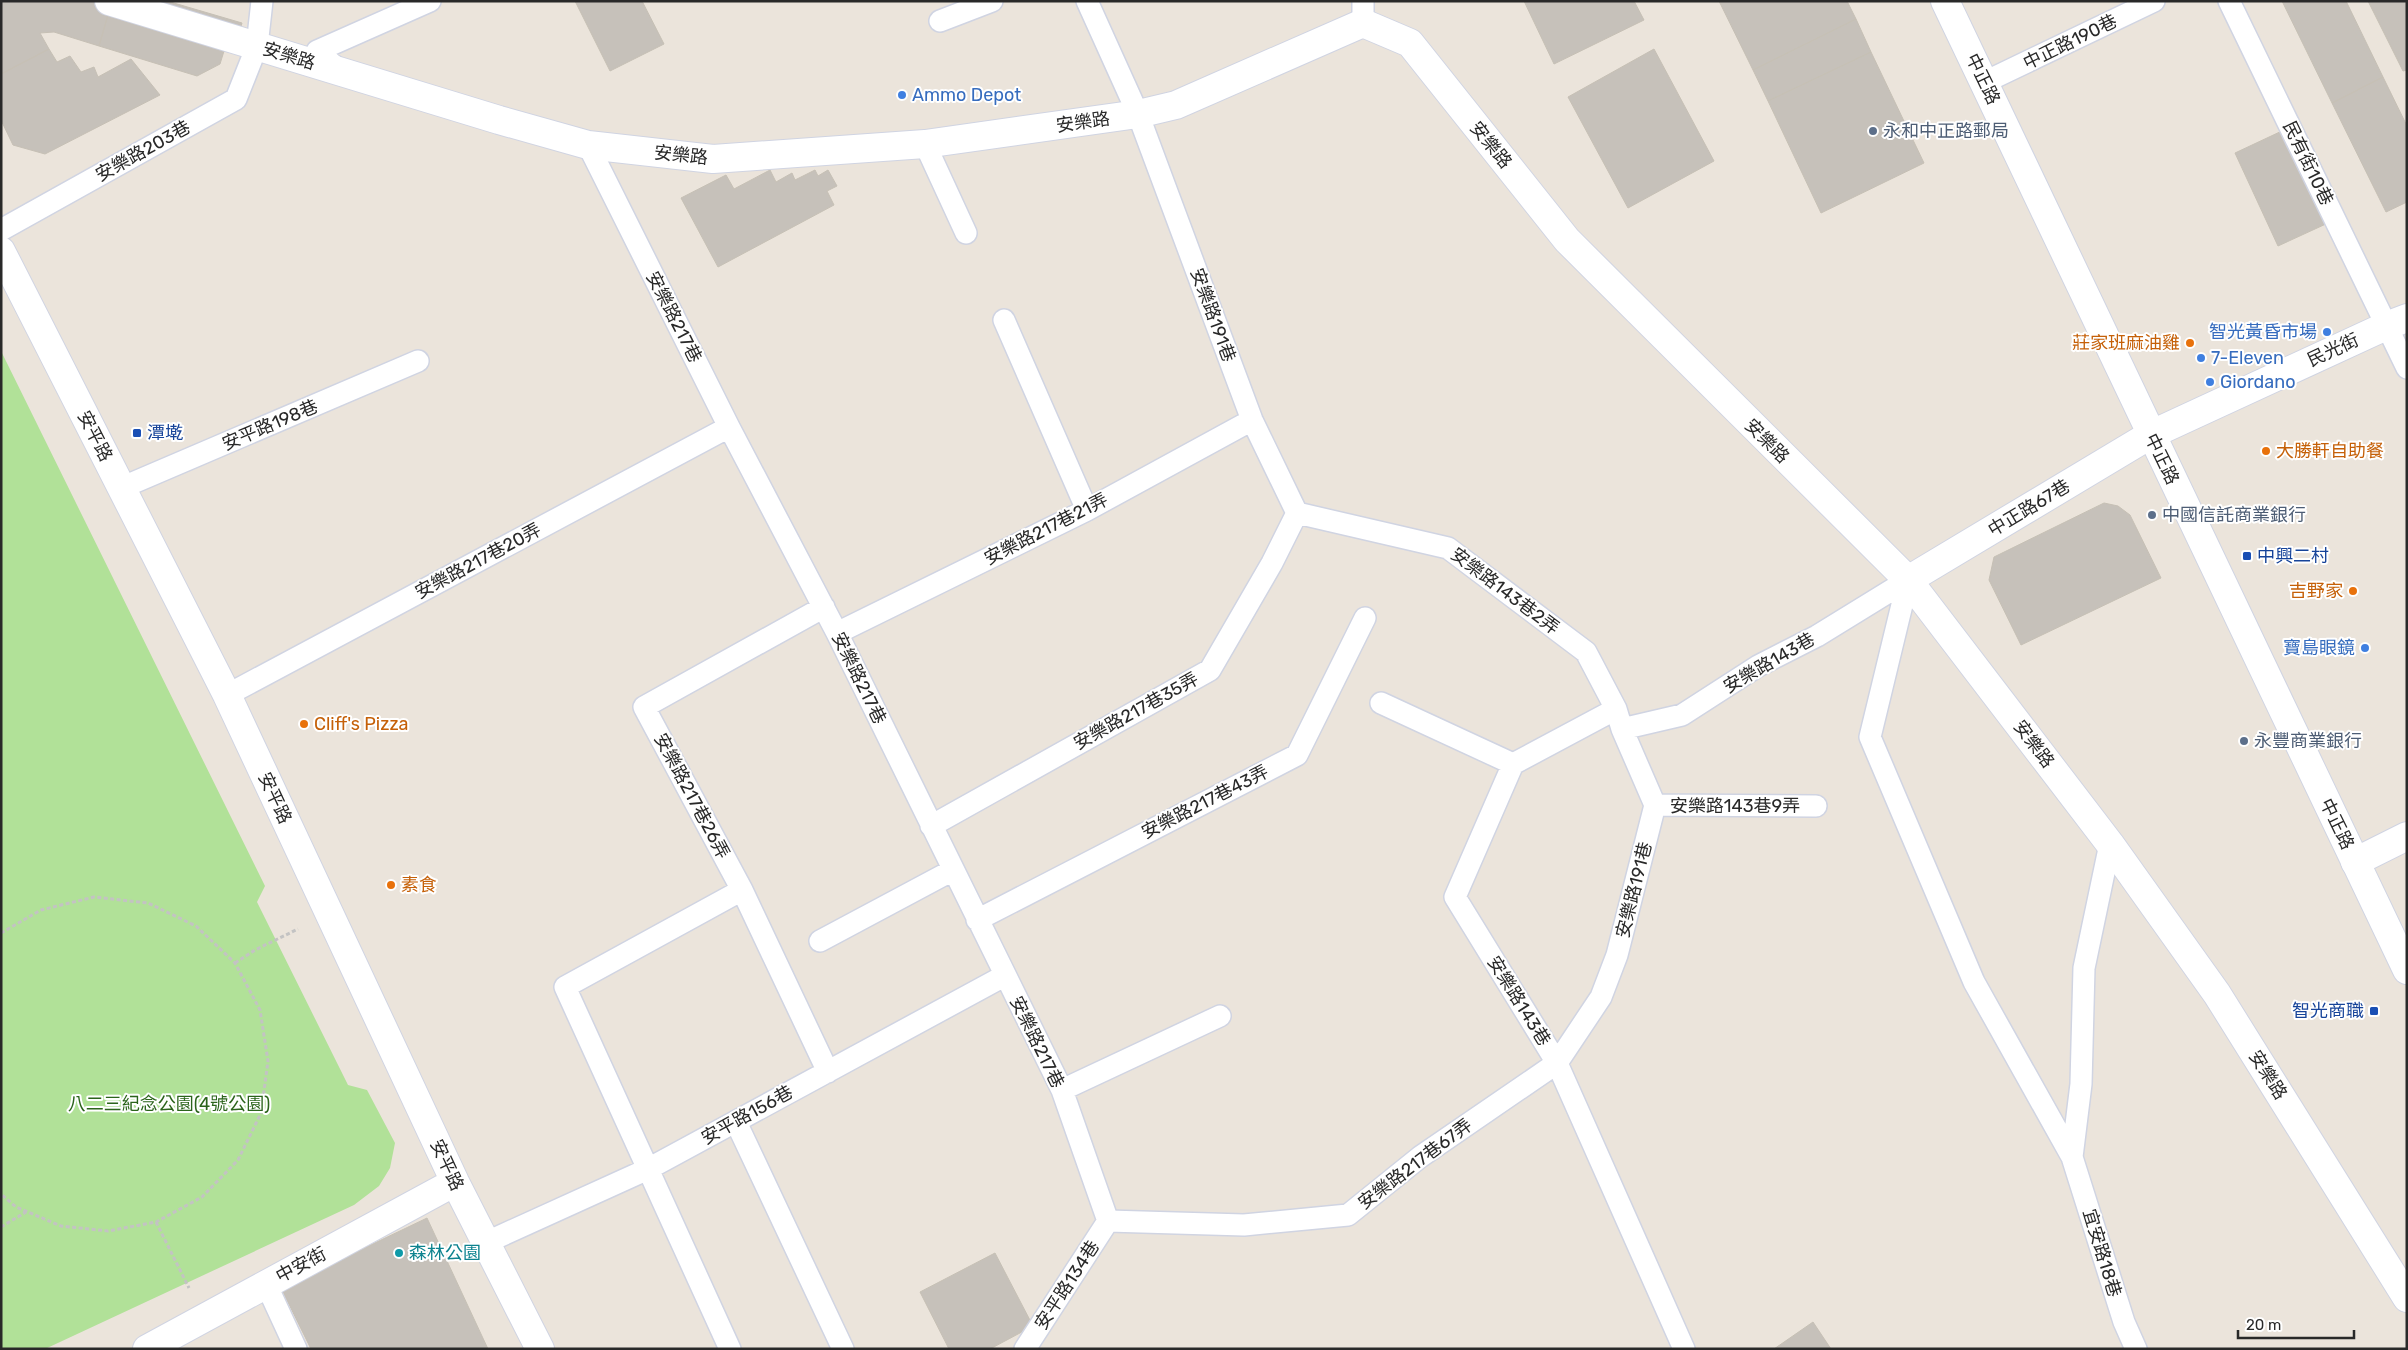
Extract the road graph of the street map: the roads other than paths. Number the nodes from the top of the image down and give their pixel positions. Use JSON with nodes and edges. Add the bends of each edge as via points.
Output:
{"nodes":[{"id":1,"x":109,"y":1,"type":"edge"},
{"id":2,"x":262,"y":1,"type":"edge"},
{"id":3,"x":430,"y":1,"type":"edge"},
{"id":4,"x":992,"y":1,"type":"edge"},
{"id":5,"x":1087,"y":1,"type":"edge"},
{"id":6,"x":1945,"y":1,"type":"edge"},
{"id":7,"x":2154,"y":1,"type":"edge"},
{"id":8,"x":2229,"y":1,"type":"edge"},
{"id":9,"x":1363,"y":12,"type":"edge"},
{"id":10,"x":940,"y":21,"type":"dead end"},
{"id":11,"x":257,"y":46,"type":"junction"},
{"id":12,"x":342,"y":72,"type":"junction"},
{"id":13,"x":1985,"y":82,"type":"junction"},
{"id":14,"x":1138,"y":114,"type":"junction"},
{"id":15,"x":588,"y":144,"type":"junction"},
{"id":16,"x":925,"y":144,"type":"junction"},
{"id":17,"x":1,"y":230,"type":"edge"},
{"id":18,"x":966,"y":234,"type":"dead end"},
{"id":19,"x":1,"y":252,"type":"edge"},
{"id":20,"x":1004,"y":320,"type":"dead end"},
{"id":21,"x":2396,"y":322,"type":"edge"},
{"id":22,"x":418,"y":361,"type":"dead end"},
{"id":23,"x":2407,"y":368,"type":"edge"},
{"id":24,"x":1252,"y":420,"type":"junction"},
{"id":25,"x":730,"y":427,"type":"junction"},
{"id":26,"x":2150,"y":435,"type":"junction"},
{"id":27,"x":122,"y":488,"type":"junction"},
{"id":28,"x":1088,"y":510,"type":"junction"},
{"id":29,"x":1297,"y":513,"type":"junction"},
{"id":30,"x":1908,"y":580,"type":"junction"},
{"id":31,"x":824,"y":607,"type":"junction"},
{"id":32,"x":1365,"y":618,"type":"dead end"},
{"id":33,"x":837,"y":633,"type":"junction"},
{"id":34,"x":227,"y":695,"type":"junction"},
{"id":35,"x":1380,"y":704,"type":"dead end"},
{"id":36,"x":1619,"y":719,"type":"junction"},
{"id":37,"x":1513,"y":764,"type":"junction"},
{"id":38,"x":1655,"y":805,"type":"junction"},
{"id":39,"x":1816,"y":806,"type":"dead end"},
{"id":40,"x":931,"y":826,"type":"junction"},
{"id":41,"x":2407,"y":836,"type":"edge"},
{"id":42,"x":2110,"y":844,"type":"junction"},
{"id":43,"x":2355,"y":862,"type":"junction"},
{"id":44,"x":953,"y":870,"type":"junction"},
{"id":45,"x":742,"y":890,"type":"junction"},
{"id":46,"x":977,"y":920,"type":"junction"},
{"id":47,"x":820,"y":941,"type":"dead end"},
{"id":48,"x":2407,"y":970,"type":"edge"},
{"id":49,"x":1004,"y":976,"type":"junction"},
{"id":50,"x":1220,"y":1016,"type":"dead end"},
{"id":51,"x":1557,"y":1062,"type":"junction"},
{"id":52,"x":828,"y":1072,"type":"junction"},
{"id":53,"x":1062,"y":1090,"type":"junction"},
{"id":54,"x":736,"y":1122,"type":"junction"},
{"id":55,"x":2072,"y":1157,"type":"junction"},
{"id":56,"x":648,"y":1169,"type":"junction"},
{"id":57,"x":455,"y":1182,"type":"junction"},
{"id":58,"x":1108,"y":1221,"type":"junction"},
{"id":59,"x":485,"y":1243,"type":"junction"},
{"id":60,"x":266,"y":1284,"type":"junction"},
{"id":61,"x":2407,"y":1298,"type":"edge"},
{"id":62,"x":2124,"y":1322,"type":"junction"},
{"id":63,"x":147,"y":1349,"type":"edge"},
{"id":64,"x":296,"y":1349,"type":"edge"},
{"id":65,"x":540,"y":1349,"type":"edge"},
{"id":66,"x":730,"y":1349,"type":"edge"},
{"id":67,"x":843,"y":1349,"type":"edge"},
{"id":68,"x":1025,"y":1349,"type":"edge"},
{"id":69,"x":1684,"y":1349,"type":"edge"},
{"id":70,"x":2120,"y":1349,"type":"edge"},
{"id":71,"x":2136,"y":1349,"type":"edge"}],
"edges":[{"from":1,"to":11,"type":"street","name":"安樂路"},
{"from":2,"to":11,"type":"lane","name":"安樂路203巷"},
{"from":3,"to":12,"type":"lane","via":[[317,51]]},
{"from":4,"to":10,"type":"lane"},
{"from":5,"to":14,"type":"lane","name":"安樂路191巷"},
{"from":6,"to":13,"type":"street","name":"中正路"},
{"from":7,"to":13,"type":"lane","name":"中正路190巷"},
{"from":8,"to":21,"type":"lane","name":"民有街10巷"},
{"from":9,"to":14,"type":"street","name":"安樂路","via":[[1176,105]]},
{"from":9,"to":30,"type":"street","name":"安樂路","via":[[1410,43],[1567,240]]},
{"from":11,"to":12,"type":"street","name":"安樂路"},
{"from":11,"to":17,"type":"lane","name":"安樂路203巷","via":[[236,99]]},
{"from":12,"to":15,"type":"street","name":"安樂路"},
{"from":13,"to":26,"type":"street","name":"中正路"},
{"from":14,"to":16,"type":"street","name":"安樂路"},
{"from":14,"to":24,"type":"lane","name":"安樂路191巷"},
{"from":15,"to":16,"type":"street","name":"安樂路","via":[[713,159]]},
{"from":15,"to":25,"type":"lane","name":"安樂路217巷"},
{"from":16,"to":18,"type":"lane"},
{"from":19,"to":27,"type":"street","name":"安平路"},
{"from":20,"to":28,"type":"lane"},
{"from":21,"to":23,"type":"lane","name":"民有街10巷"},
{"from":21,"to":26,"type":"street","name":"民光街"},
{"from":22,"to":27,"type":"lane","name":"安平路198巷"},
{"from":24,"to":28,"type":"lane","name":"安樂路217巷21弄"},
{"from":24,"to":29,"type":"lane","name":"安樂路191巷"},
{"from":25,"to":31,"type":"lane","name":"安樂路217巷"},
{"from":25,"to":34,"type":"lane","name":"安樂路217巷20弄"},
{"from":26,"to":30,"type":"street","name":"中正路67巷"},
{"from":26,"to":43,"type":"street","name":"中正路"},
{"from":27,"to":34,"type":"street","name":"安平路"},
{"from":28,"to":33,"type":"lane","name":"安樂路217巷21弄"},
{"from":29,"to":36,"type":"lane","name":"安樂路143巷2弄","via":[[1448,548],[1586,652]]},
{"from":29,"to":40,"type":"lane","name":"安樂路217巷35弄","via":[[1210,670]]},
{"from":30,"to":36,"type":"lane","name":"安樂路143巷","via":[[1817,636],[1758,666],[1682,715]]},
{"from":30,"to":42,"type":"street","name":"安樂路"},
{"from":30,"to":55,"type":"lane","via":[[1870,737],[1974,982]]},
{"from":31,"to":33,"type":"lane","name":"安樂路217巷"},
{"from":31,"to":45,"type":"lane","name":"安樂路217巷26弄","via":[[644,707]]},
{"from":32,"to":46,"type":"lane","name":"安樂路217巷43弄","via":[[1296,755]]},
{"from":33,"to":40,"type":"lane","name":"安樂路217巷"},
{"from":34,"to":57,"type":"street","name":"安平路"},
{"from":35,"to":37,"type":"lane"},
{"from":36,"to":37,"type":"lane","name":"安樂路143巷"},
{"from":36,"to":38,"type":"lane"},
{"from":37,"to":51,"type":"lane","name":"安樂路143巷","via":[[1454,897]]},
{"from":38,"to":39,"type":"lane","name":"安樂路143巷9弄"},
{"from":38,"to":51,"type":"lane","name":"安樂路191巷","via":[[1617,955],[1601,997]]},
{"from":40,"to":44,"type":"lane","name":"安樂路217巷"},
{"from":41,"to":43,"type":"street"},
{"from":42,"to":55,"type":"lane","via":[[2084,968],[2081,1084]]},
{"from":42,"to":61,"type":"street","name":"安樂路","via":[[2217,994]]},
{"from":43,"to":48,"type":"street","name":"中正路"},
{"from":44,"to":46,"type":"lane","name":"安樂路217巷"},
{"from":44,"to":47,"type":"lane"},
{"from":45,"to":52,"type":"lane","name":"安樂路217巷26弄"},
{"from":45,"to":56,"type":"lane","via":[[565,987]]},
{"from":46,"to":49,"type":"lane","name":"安樂路217巷"},
{"from":49,"to":52,"type":"lane","name":"安平路156巷"},
{"from":49,"to":53,"type":"lane","name":"安樂路217巷"},
{"from":50,"to":53,"type":"lane"},
{"from":51,"to":58,"type":"lane","name":"安樂路217巷67弄","via":[[1420,1157],[1348,1215],[1244,1225]]},
{"from":51,"to":69,"type":"lane","name":"安樂路143巷"},
{"from":52,"to":54,"type":"lane","name":"安平路156巷"},
{"from":53,"to":58,"type":"lane","name":"安樂路217巷"},
{"from":54,"to":56,"type":"lane","name":"安平路156巷"},
{"from":54,"to":67,"type":"lane"},
{"from":55,"to":62,"type":"lane","name":"宜安路18巷"},
{"from":56,"to":59,"type":"lane","name":"安平路156巷"},
{"from":56,"to":66,"type":"lane"},
{"from":57,"to":59,"type":"street","name":"安平路"},
{"from":57,"to":60,"type":"street","name":"中安街"},
{"from":58,"to":68,"type":"lane","name":"安平路134巷"},
{"from":59,"to":65,"type":"street","name":"安平路"},
{"from":60,"to":63,"type":"street","name":"中安街"},
{"from":60,"to":64,"type":"lane"},
{"from":62,"to":70,"type":"lane"},
{"from":62,"to":71,"type":"lane","name":"宜安路18巷"}]}
